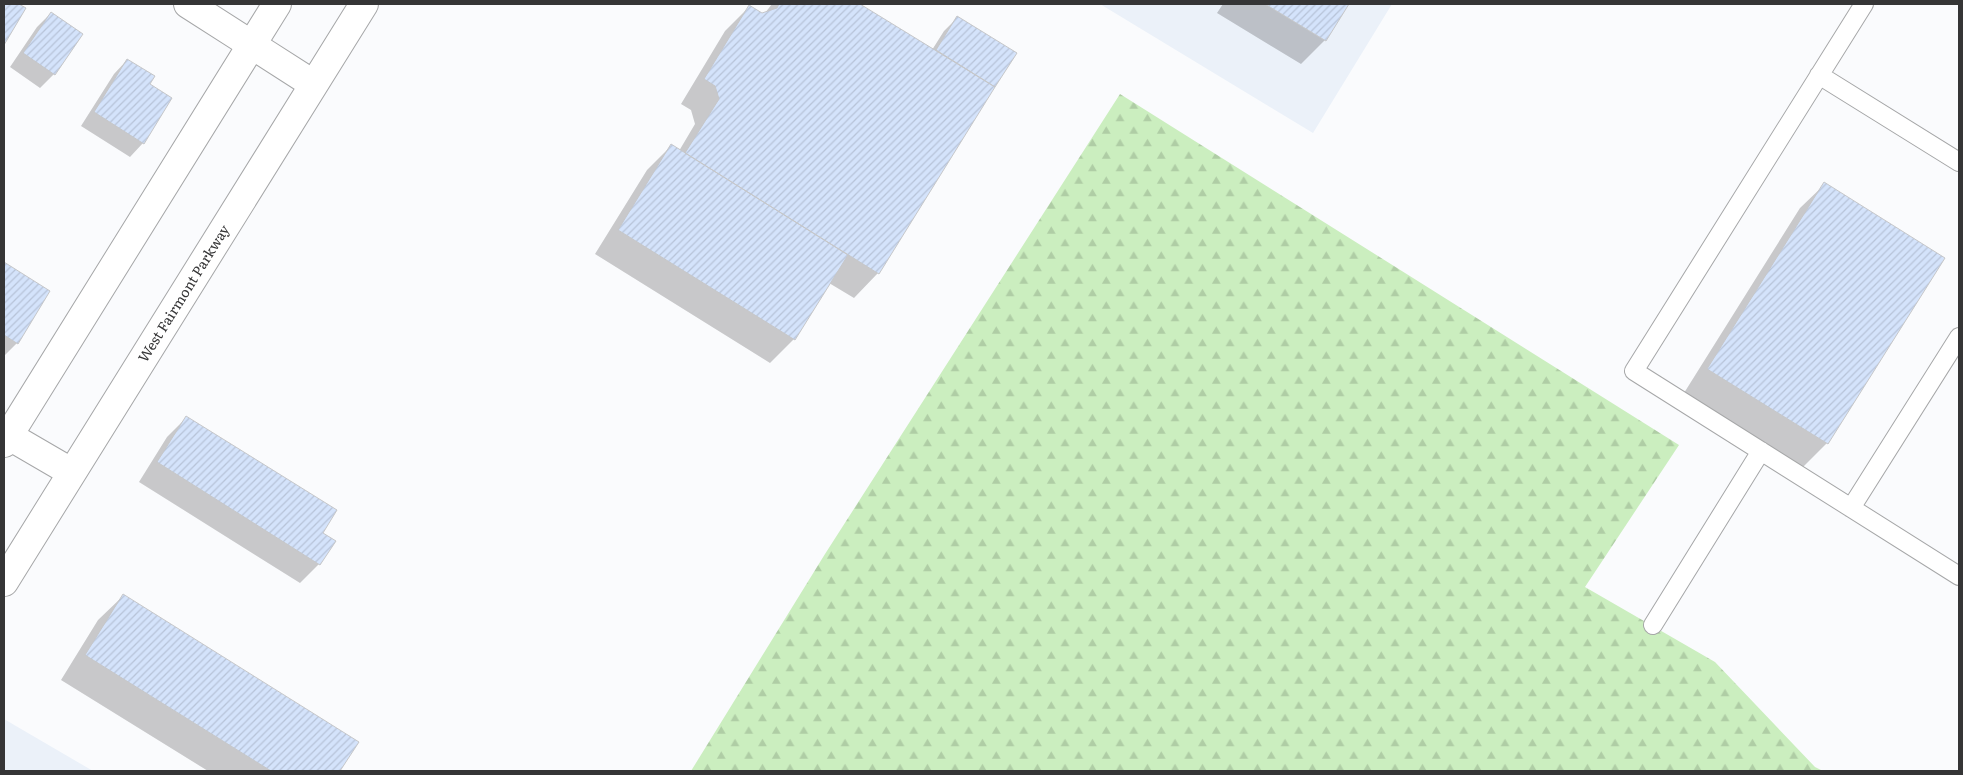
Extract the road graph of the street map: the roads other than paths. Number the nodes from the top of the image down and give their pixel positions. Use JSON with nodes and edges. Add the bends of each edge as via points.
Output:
{"nodes":[{"id":1,"x":188,"y":4,"type":"edge"},
{"id":2,"x":277,"y":4,"type":"edge"},
{"id":3,"x":364,"y":4,"type":"edge"},
{"id":4,"x":1864,"y":4,"type":"edge"},
{"id":5,"x":253,"y":44,"type":"junction"},
{"id":6,"x":1819,"y":75,"type":"junction"},
{"id":7,"x":314,"y":84,"type":"junction"},
{"id":8,"x":1959,"y":162,"type":"edge"},
{"id":9,"x":1959,"y":337,"type":"edge"},
{"id":10,"x":5,"y":437,"type":"edge"},
{"id":11,"x":1761,"y":451,"type":"junction"},
{"id":12,"x":71,"y":472,"type":"junction"},
{"id":13,"x":1851,"y":508,"type":"junction"},
{"id":14,"x":1959,"y":576,"type":"edge"},
{"id":15,"x":4,"y":582,"type":"edge"},
{"id":16,"x":1653,"y":625,"type":"dead end"}],
"edges":[{"from":1,"to":5,"type":"main road"},
{"from":2,"to":5,"type":"main road"},
{"from":3,"to":7,"type":"main road","name":"West Fairmont Parkway"},
{"from":4,"to":6,"type":"lane"},
{"from":5,"to":7,"type":"main road"},
{"from":5,"to":10,"type":"main road"},
{"from":6,"to":8,"type":"lane"},
{"from":6,"to":11,"type":"lane","via":[[1634,371]]},
{"from":7,"to":12,"type":"main road","name":"West Fairmont Parkway"},
{"from":9,"to":13,"type":"lane"},
{"from":10,"to":12,"type":"main road"},
{"from":11,"to":13,"type":"lane"},
{"from":11,"to":16,"type":"lane"},
{"from":12,"to":15,"type":"main road","name":"West Fairmont Parkway"},
{"from":13,"to":14,"type":"lane"}]}
